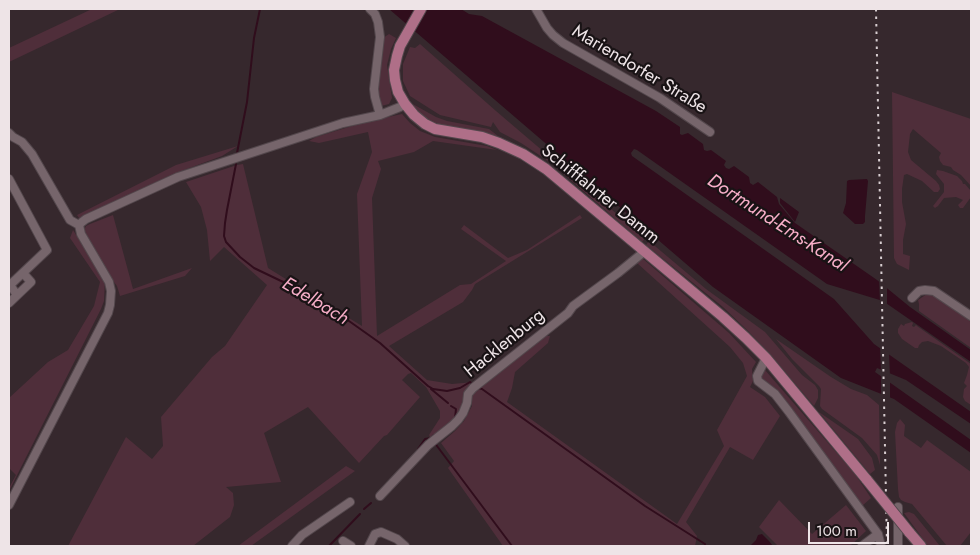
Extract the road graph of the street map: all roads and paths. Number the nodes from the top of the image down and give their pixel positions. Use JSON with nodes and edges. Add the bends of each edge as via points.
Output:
{"nodes":[{"id":1,"x":370,"y":9,"type":"edge"},
{"id":2,"x":422,"y":9,"type":"edge"},
{"id":3,"x":536,"y":9,"type":"edge"},
{"id":4,"x":405,"y":104,"type":"junction"},
{"id":5,"x":380,"y":115,"type":"junction"},
{"id":6,"x":710,"y":132,"type":"dead end"},
{"id":7,"x":9,"y":133,"type":"edge"},
{"id":8,"x":9,"y":179,"type":"edge"},
{"id":9,"x":79,"y":225,"type":"junction"},
{"id":10,"x":645,"y":251,"type":"junction"},
{"id":11,"x":23,"y":273,"type":"junction"},
{"id":12,"x":10,"y":285,"type":"edge"},
{"id":13,"x":17,"y":295,"type":"junction"},
{"id":14,"x":912,"y":298,"type":"dead end"},
{"id":15,"x":9,"y":303,"type":"edge"},
{"id":16,"x":971,"y":316,"type":"edge"},
{"id":17,"x":766,"y":358,"type":"junction"},
{"id":18,"x":380,"y":496,"type":"dead end"},
{"id":19,"x":350,"y":502,"type":"dead end"},
{"id":20,"x":9,"y":505,"type":"edge"},
{"id":21,"x":898,"y":507,"type":"dead end"},
{"id":22,"x":878,"y":534,"type":"junction"},
{"id":23,"x":343,"y":541,"type":"dead end"},
{"id":24,"x":292,"y":546,"type":"edge"},
{"id":25,"x":351,"y":546,"type":"edge"},
{"id":26,"x":369,"y":546,"type":"edge"},
{"id":27,"x":405,"y":546,"type":"edge"},
{"id":28,"x":862,"y":546,"type":"edge"},
{"id":29,"x":881,"y":546,"type":"edge"},
{"id":30,"x":898,"y":546,"type":"edge"},
{"id":31,"x":921,"y":546,"type":"edge"}],
"edges":[{"from":1,"to":5,"type":"street","via":[[378,22],[380,37],[374,89]]},
{"from":2,"to":4,"type":"main road","name":"Schifffahrter Damm","via":[[398,51],[394,70],[396,86]]},
{"from":3,"to":6,"type":"street","name":"Mariendorfer Straße","via":[[547,28],[563,43],[660,98]]},
{"from":4,"to":5,"type":"street"},
{"from":4,"to":10,"type":"main road","name":"Schifffahrter Damm","via":[[419,120],[430,126],[482,137],[528,156]]},
{"from":5,"to":9,"type":"street","via":[[343,123],[178,177]]},
{"from":7,"to":9,"type":"street","via":[[32,154],[70,220]]},
{"from":8,"to":11,"type":"street","via":[[46,250]]},
{"from":9,"to":20,"type":"street","via":[[108,282],[110,305]]},
{"from":10,"to":17,"type":"main road","name":"Schifffahrter Damm","via":[[727,320]]},
{"from":10,"to":18,"type":"street","name":"Hacklenburg","via":[[473,388],[458,420],[428,445]]},
{"from":11,"to":12,"type":"street"},
{"from":11,"to":13,"type":"street","via":[[31,282]]},
{"from":12,"to":13,"type":"street"},
{"from":13,"to":15,"type":"street"},
{"from":14,"to":16,"type":"street","via":[[918,292],[934,291]]},
{"from":17,"to":22,"type":"street","via":[[757,376],[758,381],[775,394]]},
{"from":17,"to":31,"type":"main road","name":"Schifffahrter Damm","bridge":true},
{"from":19,"to":24,"type":"street","via":[[302,535]]},
{"from":21,"to":30,"type":"street"},
{"from":22,"to":28,"type":"street"},
{"from":22,"to":29,"type":"street"},
{"from":23,"to":25,"type":"street"},
{"from":26,"to":27,"type":"street","via":[[375,534],[381,532],[398,539]]}]}
